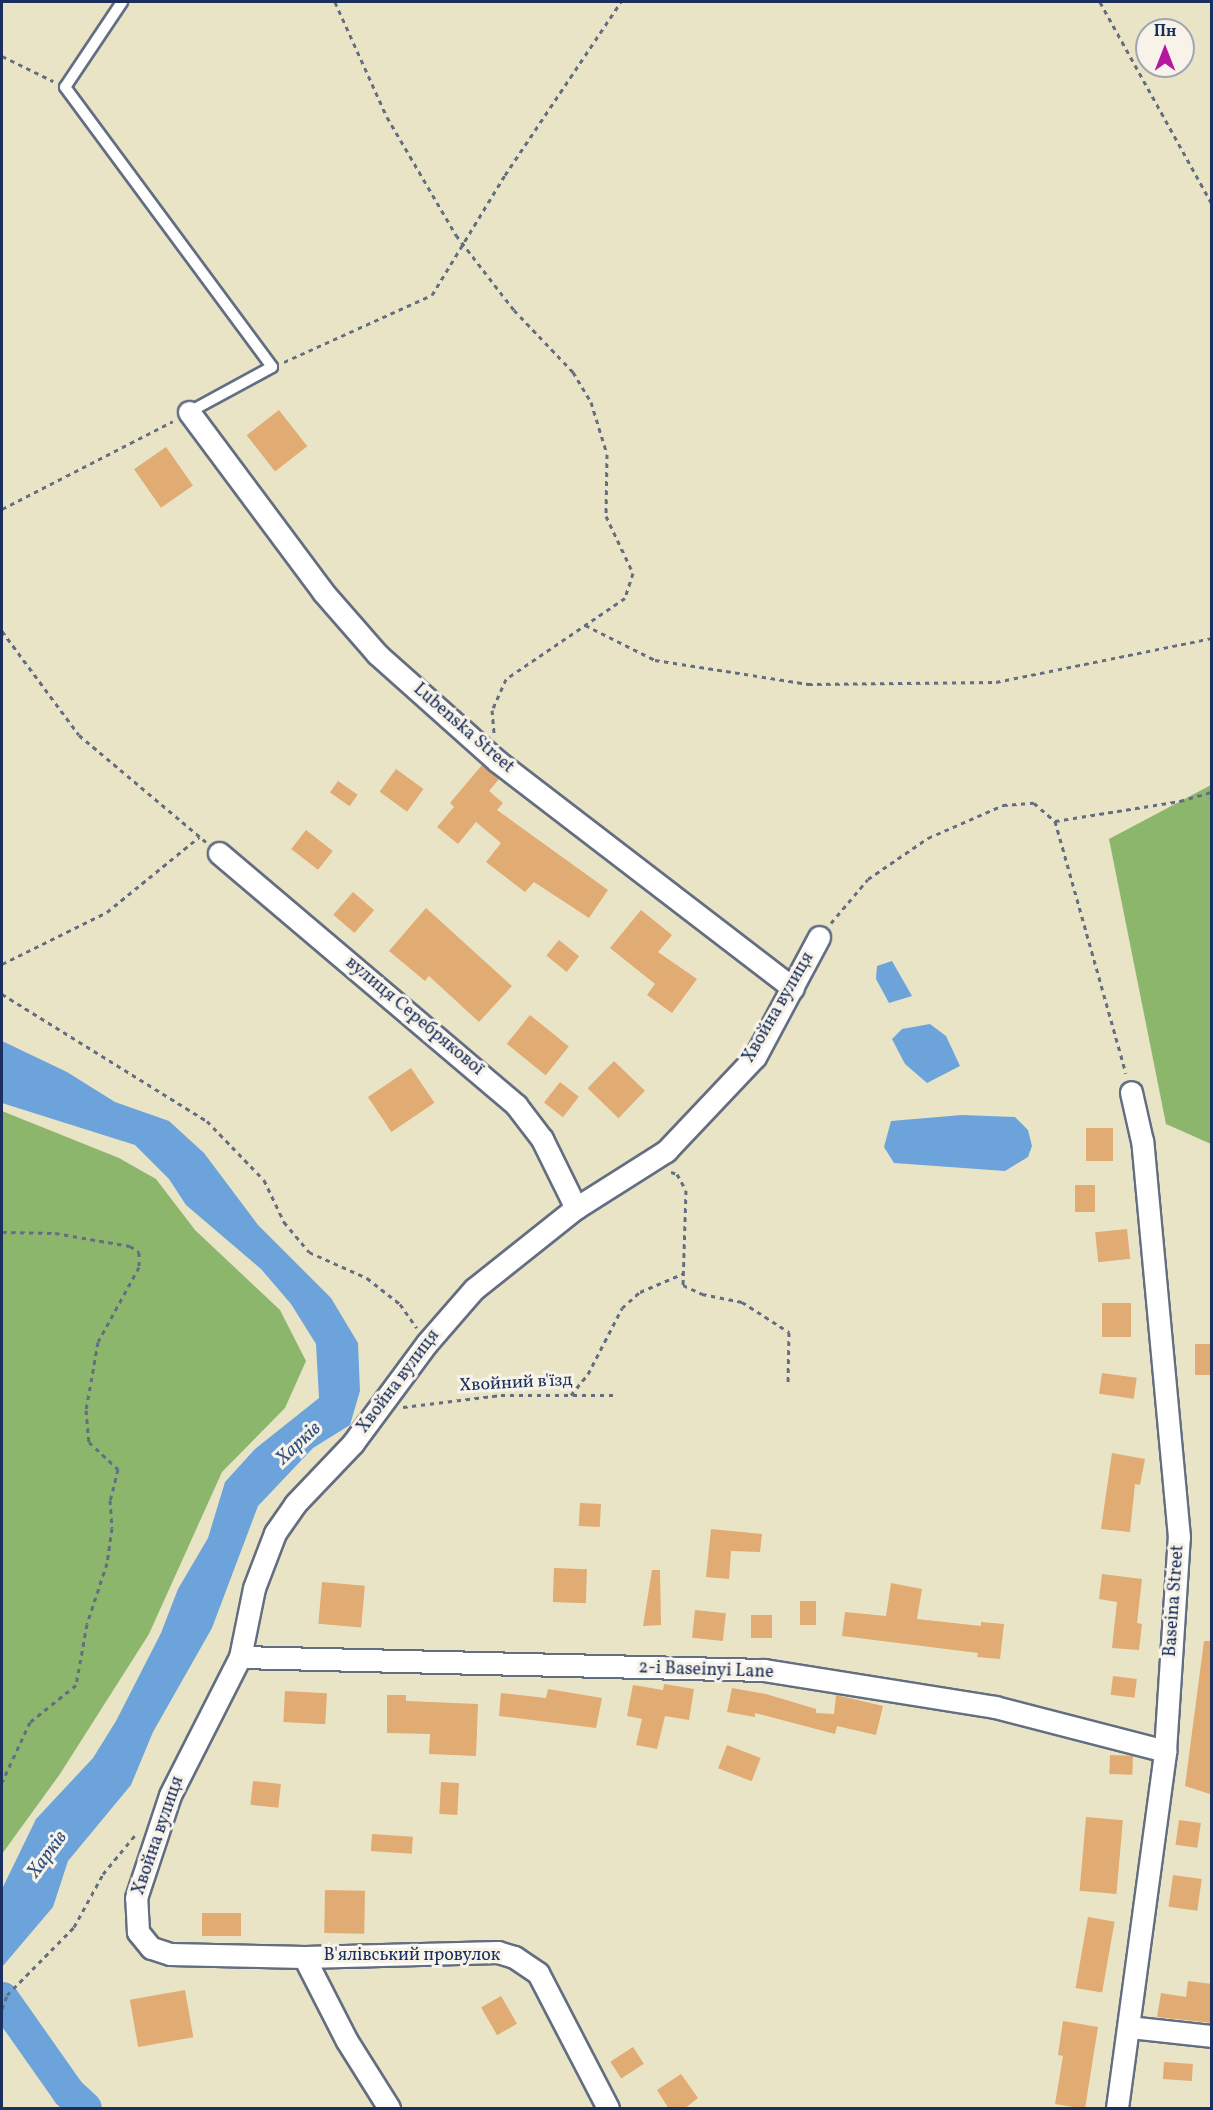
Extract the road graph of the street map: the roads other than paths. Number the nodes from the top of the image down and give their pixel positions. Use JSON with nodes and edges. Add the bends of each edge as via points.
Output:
{"nodes":[{"id":1,"x":122,"y":2,"type":"edge"},
{"id":2,"x":189,"y":412,"type":"joint"},
{"id":3,"x":219,"y":853,"type":"dead end"},
{"id":4,"x":819,"y":937,"type":"road end"},
{"id":5,"x":794,"y":988,"type":"junction"},
{"id":6,"x":1131,"y":1092,"type":"road end"},
{"id":7,"x":576,"y":1208,"type":"junction"},
{"id":8,"x":240,"y":1657,"type":"junction"},
{"id":9,"x":1165,"y":1751,"type":"junction"},
{"id":10,"x":138,"y":1932,"type":"joint"},
{"id":11,"x":304,"y":1957,"type":"junction"},
{"id":12,"x":1129,"y":2027,"type":"junction"},
{"id":13,"x":1212,"y":2036,"type":"edge"},
{"id":14,"x":389,"y":2109,"type":"edge"},
{"id":15,"x":608,"y":2109,"type":"edge"},
{"id":16,"x":1117,"y":2109,"type":"edge"}],
"edges":[{"from":1,"to":2,"type":"lane","via":[[65,87],[272,367]]},
{"from":2,"to":5,"type":"street","name":"Lubenska Street","via":[[323,592],[377,654],[497,761]]},
{"from":3,"to":7,"type":"street","name":"вулиця Серебрякової","via":[[511,1099],[542,1139]]},
{"from":4,"to":5,"type":"street","name":"Хвойна вулиця"},
{"from":5,"to":7,"type":"street","name":"Хвойна вулиця","via":[[755,1057],[666,1151]]},
{"from":6,"to":9,"type":"street","name":"Baseina Street","via":[[1142,1141],[1179,1537]]},
{"from":7,"to":8,"type":"street","name":"Хвойна вулиця","via":[[474,1289],[427,1343],[380,1410],[295,1504],[275,1533],[254,1588]]},
{"from":8,"to":9,"type":"street","name":"2-i Baseinyi Lane","via":[[764,1670],[995,1707]]},
{"from":8,"to":10,"type":"street","name":"Хвойна вулиця","via":[[170,1795],[136,1898]]},
{"from":9,"to":12,"type":"street","name":"Baseina Street"},
{"from":10,"to":11,"type":"street","name":"В'ялівський провулок","via":[[151,1948],[170,1954]]},
{"from":11,"to":14,"type":"street","via":[[347,2041]]},
{"from":11,"to":15,"type":"street","name":"В'ялівський провулок","via":[[498,1952],[514,1957],[538,1973]]},
{"from":12,"to":13,"type":"street"},
{"from":12,"to":16,"type":"street","name":"Baseina Street"}]}
